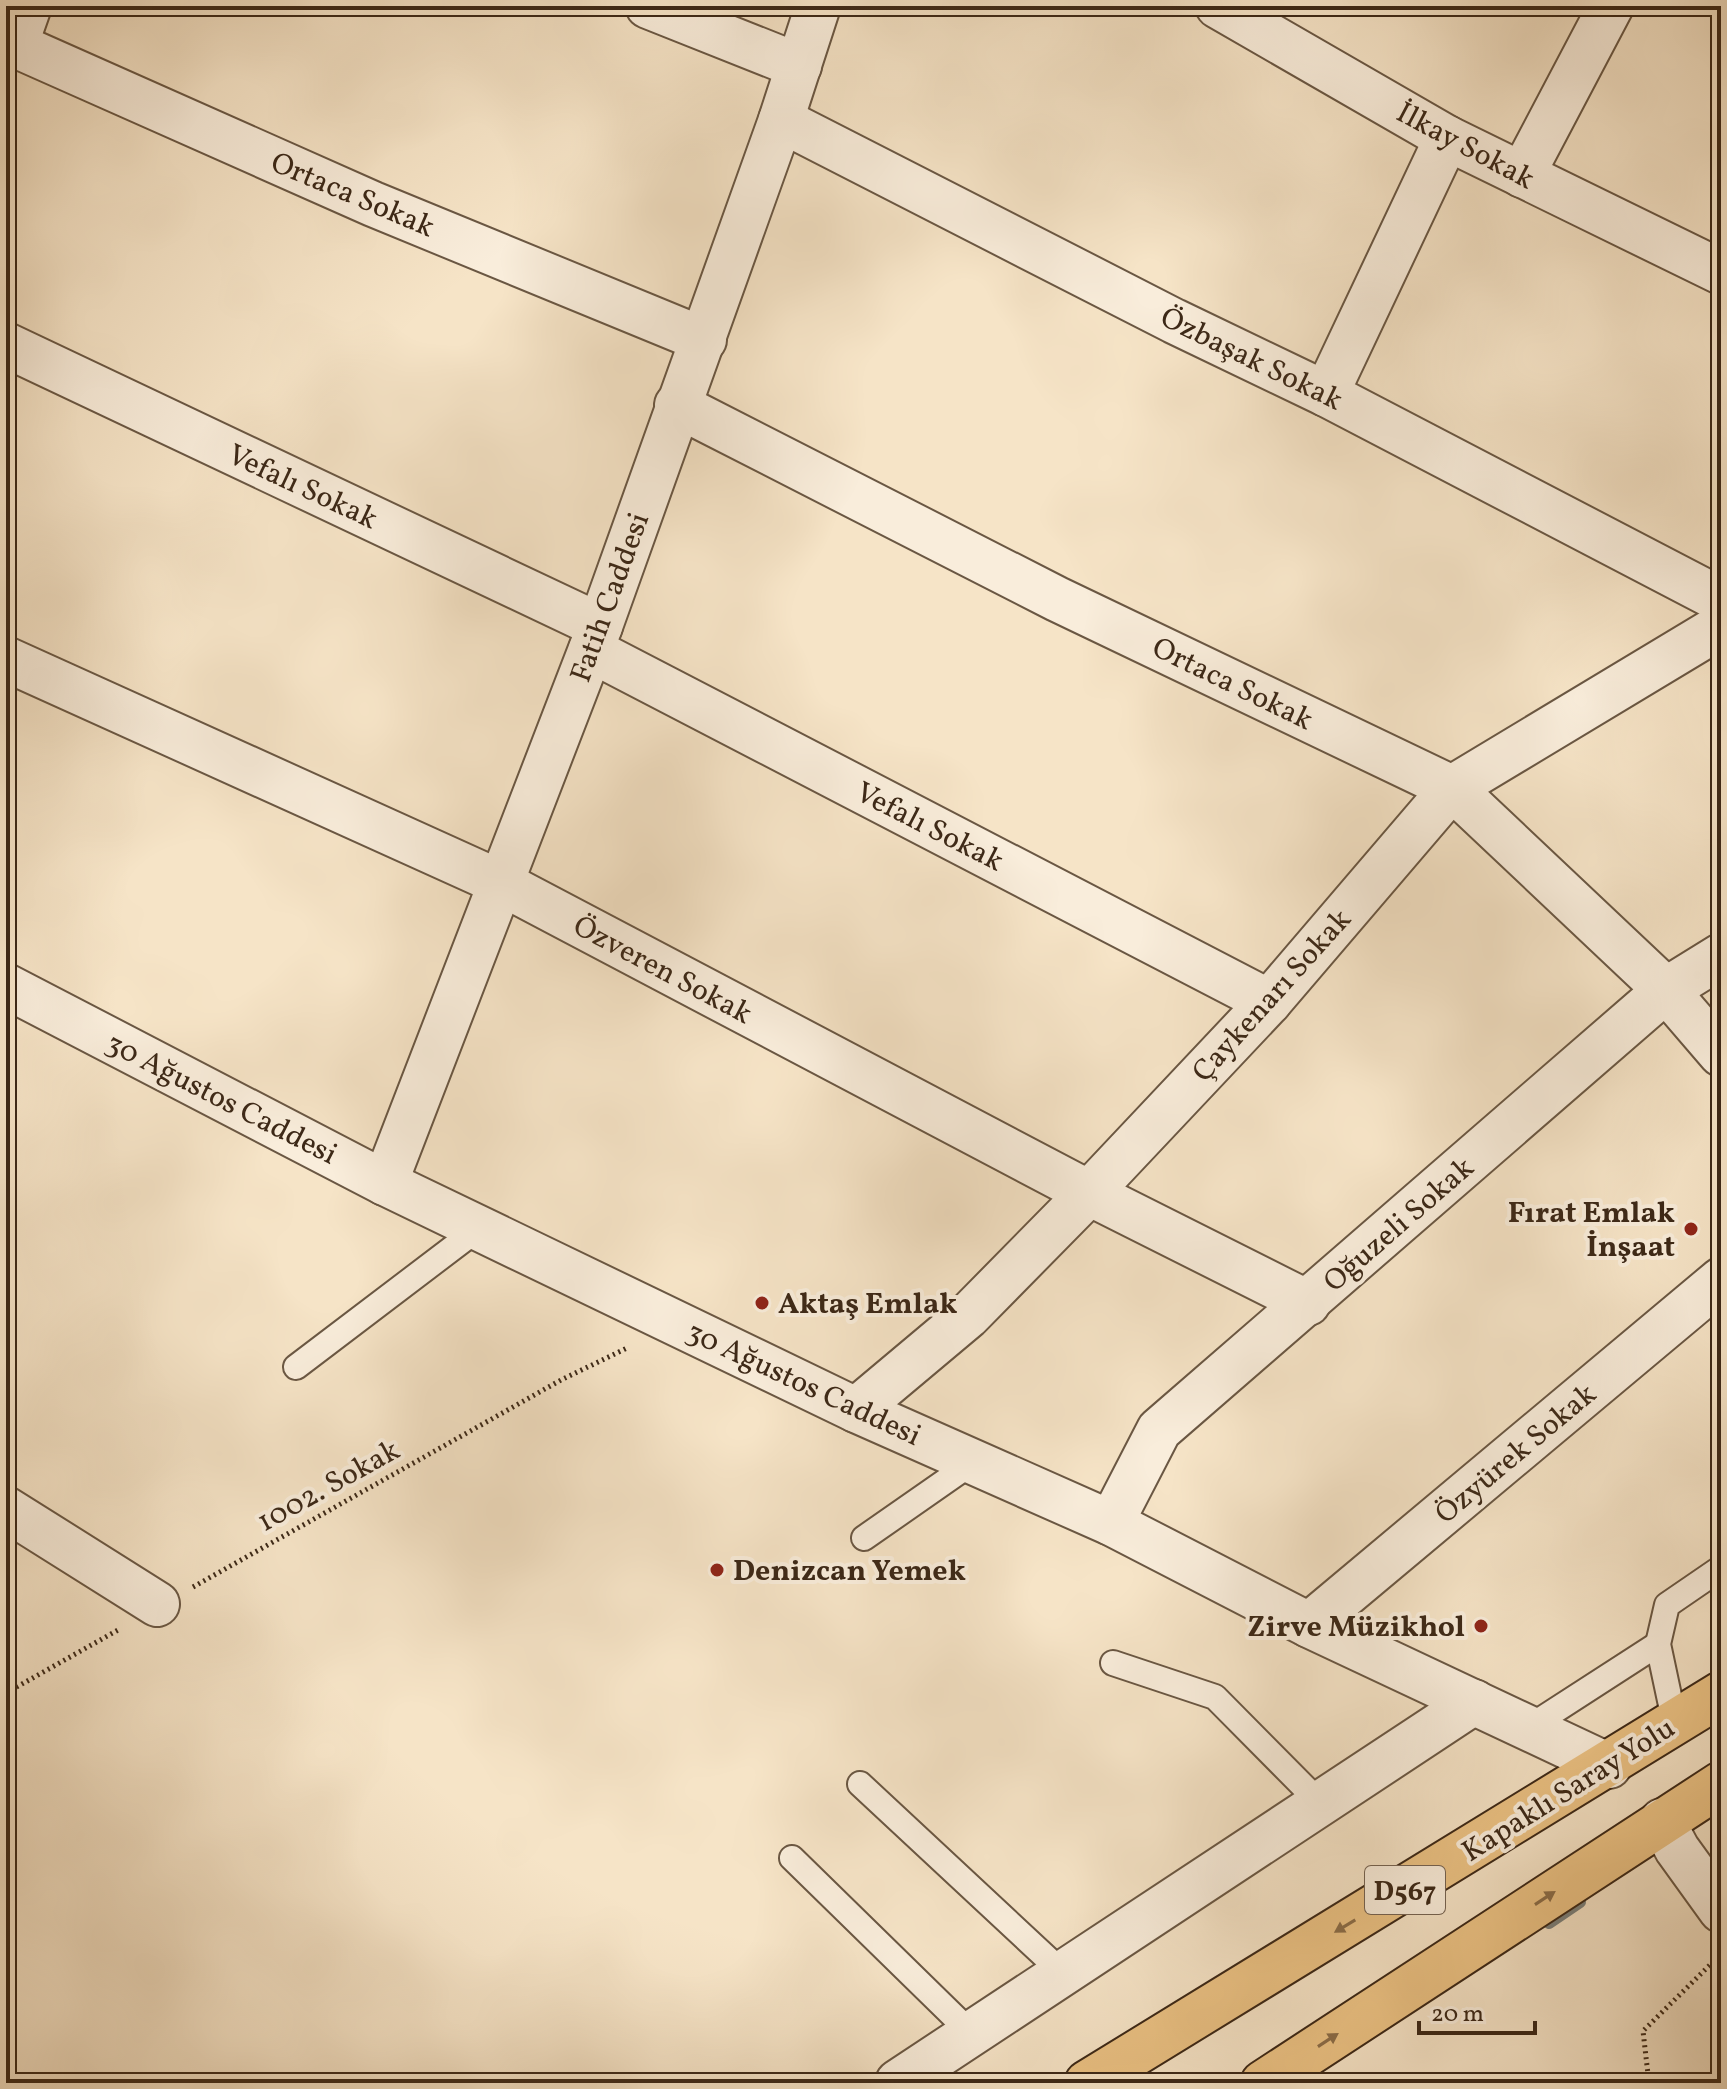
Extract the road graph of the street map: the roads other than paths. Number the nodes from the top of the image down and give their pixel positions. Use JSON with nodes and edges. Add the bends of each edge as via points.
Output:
{"nodes":[{"id":1,"x":648,"y":6,"type":"edge"},
{"id":2,"x":818,"y":6,"type":"edge"},
{"id":3,"x":1218,"y":6,"type":"edge"},
{"id":4,"x":1611,"y":6,"type":"edge"},
{"id":5,"x":17,"y":31,"type":"edge"},
{"id":6,"x":799,"y":66,"type":"junction"},
{"id":7,"x":781,"y":120,"type":"junction"},
{"id":8,"x":1447,"y":138,"type":"junction"},
{"id":9,"x":1522,"y":175,"type":"junction"},
{"id":10,"x":1721,"y":272,"type":"edge"},
{"id":11,"x":704,"y":340,"type":"junction"},
{"id":12,"x":6,"y":345,"type":"edge"},
{"id":13,"x":1326,"y":394,"type":"junction"},
{"id":14,"x":677,"y":405,"type":"junction"},
{"id":15,"x":1721,"y":600,"type":"edge"},
{"id":16,"x":1721,"y":626,"type":"edge"},
{"id":17,"x":595,"y":638,"type":"junction"},
{"id":18,"x":6,"y":659,"type":"edge"},
{"id":19,"x":1452,"y":788,"type":"junction"},
{"id":20,"x":499,"y":882,"type":"junction"},
{"id":21,"x":1721,"y":956,"type":"edge"},
{"id":22,"x":6,"y":986,"type":"edge"},
{"id":23,"x":1666,"y":990,"type":"junction"},
{"id":24,"x":1269,"y":1002,"type":"junction"},
{"id":25,"x":1721,"y":1054,"type":"edge"},
{"id":26,"x":385,"y":1183,"type":"junction"},
{"id":27,"x":1089,"y":1193,"type":"junction"},
{"id":28,"x":479,"y":1228,"type":"junction"},
{"id":29,"x":1721,"y":1280,"type":"edge"},
{"id":30,"x":1308,"y":1303,"type":"junction"},
{"id":31,"x":296,"y":1367,"type":"dead end"},
{"id":32,"x":856,"y":1410,"type":"junction"},
{"id":33,"x":973,"y":1462,"type":"junction"},
{"id":34,"x":6,"y":1509,"type":"edge"},
{"id":35,"x":1111,"y":1523,"type":"junction"},
{"id":36,"x":864,"y":1538,"type":"dead end"},
{"id":37,"x":1721,"y":1568,"type":"edge"},
{"id":38,"x":157,"y":1604,"type":"road end"},
{"id":39,"x":1309,"y":1625,"type":"junction"},
{"id":40,"x":1658,"y":1644,"type":"junction"},
{"id":41,"x":1113,"y":1663,"type":"dead end"},
{"id":42,"x":1721,"y":1694,"type":"edge"},
{"id":43,"x":1474,"y":1702,"type":"junction"},
{"id":44,"x":1675,"y":1724,"type":"junction"},
{"id":45,"x":1528,"y":1728,"type":"junction"},
{"id":46,"x":1609,"y":1766,"type":"junction"},
{"id":47,"x":860,"y":1784,"type":"dead end"},
{"id":48,"x":1721,"y":1784,"type":"edge"},
{"id":49,"x":1321,"y":1804,"type":"junction"},
{"id":50,"x":1662,"y":1821,"type":"junction"},
{"id":51,"x":792,"y":1858,"type":"dead end"},
{"id":52,"x":1721,"y":1910,"type":"edge"},
{"id":53,"x":1064,"y":1974,"type":"junction"},
{"id":54,"x":973,"y":2035,"type":"junction"},
{"id":55,"x":898,"y":2082,"type":"edge"},
{"id":56,"x":1087,"y":2083,"type":"edge"},
{"id":57,"x":1263,"y":2083,"type":"edge"}],
"edges":[{"from":1,"to":6,"type":"street"},
{"from":2,"to":6,"type":"street","name":"Fatih Caddesi"},
{"from":3,"to":8,"type":"street","name":"İlkay Sokak"},
{"from":4,"to":9,"type":"street"},
{"from":5,"to":11,"type":"street","name":"Ortaca Sokak","via":[[373,204]]},
{"from":6,"to":7,"type":"street","name":"Fatih Caddesi"},
{"from":7,"to":11,"type":"street","name":"Fatih Caddesi"},
{"from":7,"to":13,"type":"street","name":"Özbaşak Sokak"},
{"from":8,"to":9,"type":"street","name":"İlkay Sokak"},
{"from":8,"to":13,"type":"street"},
{"from":9,"to":10,"type":"street","name":"İlkay Sokak"},
{"from":11,"to":14,"type":"street","name":"Fatih Caddesi"},
{"from":12,"to":17,"type":"street","name":"Vefalı Sokak"},
{"from":13,"to":15,"type":"street","name":"Özbaşak Sokak"},
{"from":14,"to":17,"type":"street","name":"Fatih Caddesi"},
{"from":14,"to":19,"type":"street","name":"Ortaca Sokak","via":[[1057,599]]},
{"from":16,"to":19,"type":"street","name":"Çaykenarı Sokak"},
{"from":17,"to":20,"type":"street","name":"Fatih Caddesi"},
{"from":17,"to":24,"type":"street","name":"Vefalı Sokak"},
{"from":18,"to":20,"type":"street","name":"Özveren Sokak"},
{"from":19,"to":23,"type":"street","name":"Ortaca Sokak"},
{"from":19,"to":24,"type":"street","name":"Çaykenarı Sokak"},
{"from":20,"to":26,"type":"street","name":"Fatih Caddesi"},
{"from":20,"to":27,"type":"street","name":"Özveren Sokak"},
{"from":21,"to":23,"type":"street","name":"Oğuzeli Sokak"},
{"from":22,"to":26,"type":"street","name":"30 Ağustos Caddesi"},
{"from":23,"to":25,"type":"street","name":"Ortaca Sokak"},
{"from":23,"to":30,"type":"street","name":"Oğuzeli Sokak"},
{"from":24,"to":27,"type":"street","name":"Çaykenarı Sokak"},
{"from":26,"to":28,"type":"street","name":"30 Ağustos Caddesi"},
{"from":27,"to":30,"type":"street","name":"Özveren Sokak"},
{"from":27,"to":32,"type":"street","name":"Çaykenarı Sokak","via":[[968,1316]]},
{"from":28,"to":31,"type":"lane"},
{"from":28,"to":32,"type":"street","name":"30 Ağustos Caddesi"},
{"from":29,"to":39,"type":"street","name":"Özyürek Sokak"},
{"from":30,"to":35,"type":"street","name":"Oğuzeli Sokak","via":[[1159,1430]]},
{"from":32,"to":33,"type":"street","name":"30 Ağustos Caddesi"},
{"from":33,"to":35,"type":"street","name":"30 Ağustos Caddesi"},
{"from":33,"to":36,"type":"lane"},
{"from":34,"to":38,"type":"street"},
{"from":35,"to":39,"type":"street","name":"30 Ağustos Caddesi"},
{"from":37,"to":40,"type":"lane","via":[[1667,1605]]},
{"from":39,"to":43,"type":"street","name":"30 Ağustos Caddesi"},
{"from":40,"to":44,"type":"lane"},
{"from":40,"to":45,"type":"lane"},
{"from":41,"to":49,"type":"lane","via":[[1215,1697]]},
{"from":42,"to":44,"type":"highway","name":"Kapaklı Saray Yolu","number":"D567"},
{"from":43,"to":45,"type":"street","name":"30 Ağustos Caddesi"},
{"from":43,"to":49,"type":"street"},
{"from":44,"to":46,"type":"highway","name":"Kapaklı Saray Yolu","number":"D567"},
{"from":45,"to":46,"type":"street","name":"30 Ağustos Caddesi"},
{"from":46,"to":56,"type":"highway","name":"Kapaklı Saray Yolu","number":"D567","one_way":true},
{"from":47,"to":53,"type":"lane"},
{"from":48,"to":50,"type":"highway","number":"D567"},
{"from":49,"to":53,"type":"street"},
{"from":50,"to":52,"type":"street"},
{"from":57,"to":50,"type":"highway","number":"D567","one_way":true},
{"from":51,"to":54,"type":"lane"},
{"from":53,"to":54,"type":"street"},
{"from":54,"to":55,"type":"street"}]}
